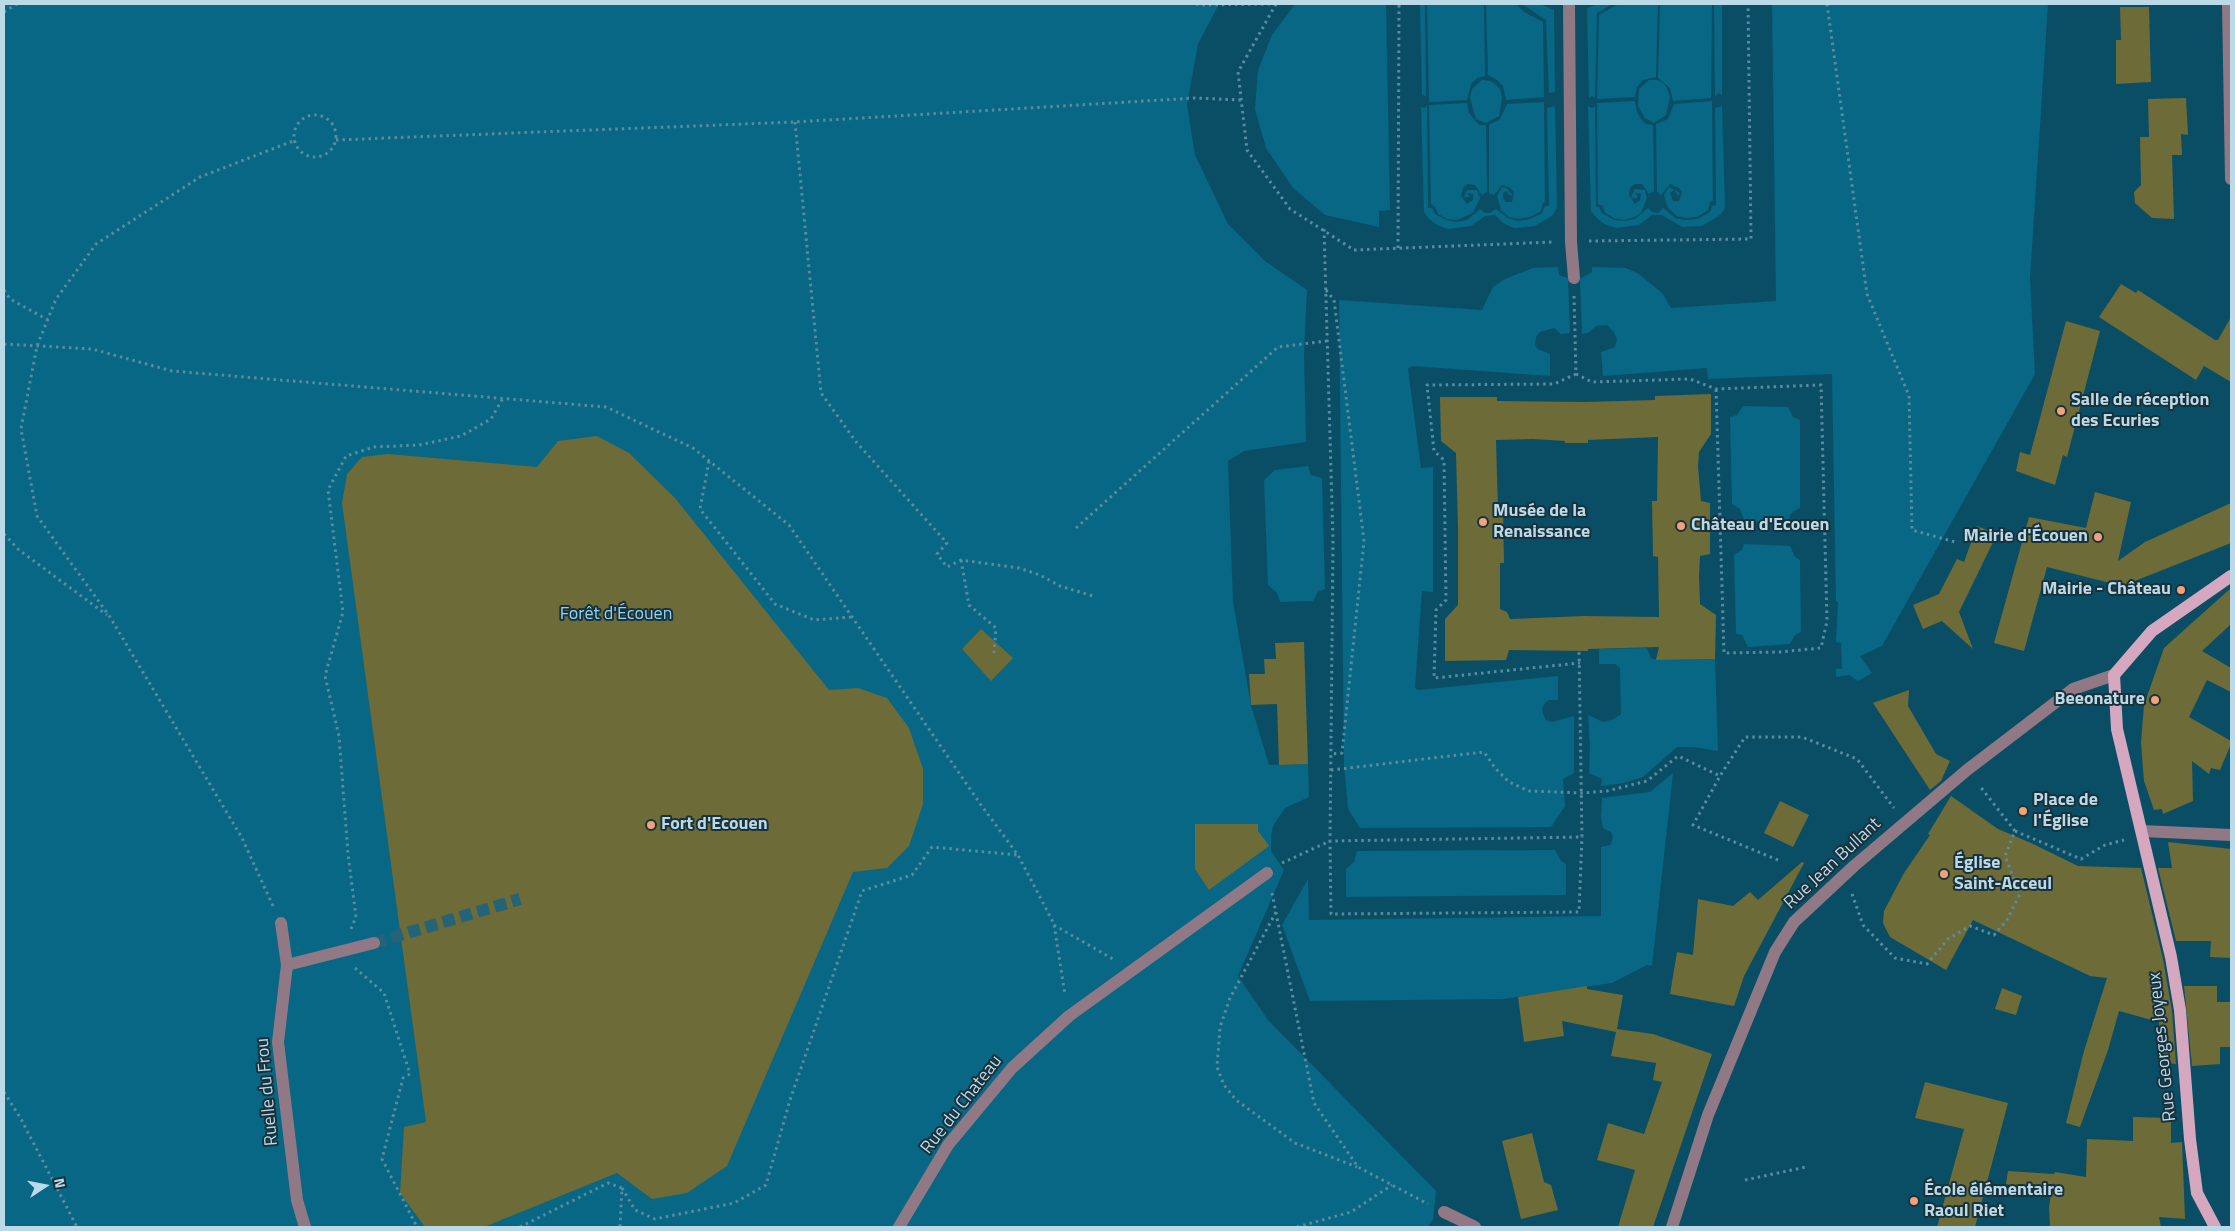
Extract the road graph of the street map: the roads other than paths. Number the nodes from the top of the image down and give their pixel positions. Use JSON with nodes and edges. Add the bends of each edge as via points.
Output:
{"nodes":[{"id":1,"x":1569,"y":4,"type":"edge"},
{"id":2,"x":2228,"y":4,"type":"edge"},
{"id":3,"x":2231,"y":135,"type":"edge"},
{"id":4,"x":2231,"y":179,"type":"edge"},
{"id":5,"x":1574,"y":278,"type":"road end"},
{"id":6,"x":2231,"y":576,"type":"edge"},
{"id":7,"x":2114,"y":675,"type":"junction"},
{"id":8,"x":2142,"y":831,"type":"junction"},
{"id":9,"x":2231,"y":835,"type":"edge"},
{"id":10,"x":1267,"y":873,"type":"road end"},
{"id":11,"x":281,"y":923,"type":"road end"},
{"id":12,"x":374,"y":943,"type":"tunnel mouth"},
{"id":13,"x":287,"y":965,"type":"junction"},
{"id":14,"x":1444,"y":1212,"type":"road end"},
{"id":15,"x":304,"y":1227,"type":"edge"},
{"id":16,"x":899,"y":1227,"type":"edge"},
{"id":17,"x":1474,"y":1227,"type":"edge"},
{"id":18,"x":1672,"y":1227,"type":"edge"},
{"id":19,"x":2215,"y":1227,"type":"edge"}],
"edges":[{"from":1,"to":5,"type":"street"},
{"from":2,"to":3,"type":"street"},
{"from":3,"to":4,"type":"street"},
{"from":6,"to":7,"type":"main road","via":[[2152,631]]},
{"from":7,"to":8,"type":"main road","via":[[2117,728]]},
{"from":7,"to":18,"type":"street","name":"Rue Jean Bullant","via":[[2073,689],[1967,770],[1794,922],[1775,952],[1708,1115]]},
{"from":8,"to":9,"type":"street"},
{"from":8,"to":19,"type":"main road","name":"Rue Georges Joyeux","via":[[2180,1010],[2197,1193]]},
{"from":10,"to":16,"type":"street","name":"Rue du Chateau","via":[[1069,1016],[1012,1068],[948,1145]]},
{"from":11,"to":13,"type":"street","name":"Ruelle du Frou"},
{"from":12,"to":13,"type":"street"},
{"from":13,"to":15,"type":"street","name":"Ruelle du Frou","via":[[278,1042],[297,1200]]},
{"from":14,"to":17,"type":"street"}]}
